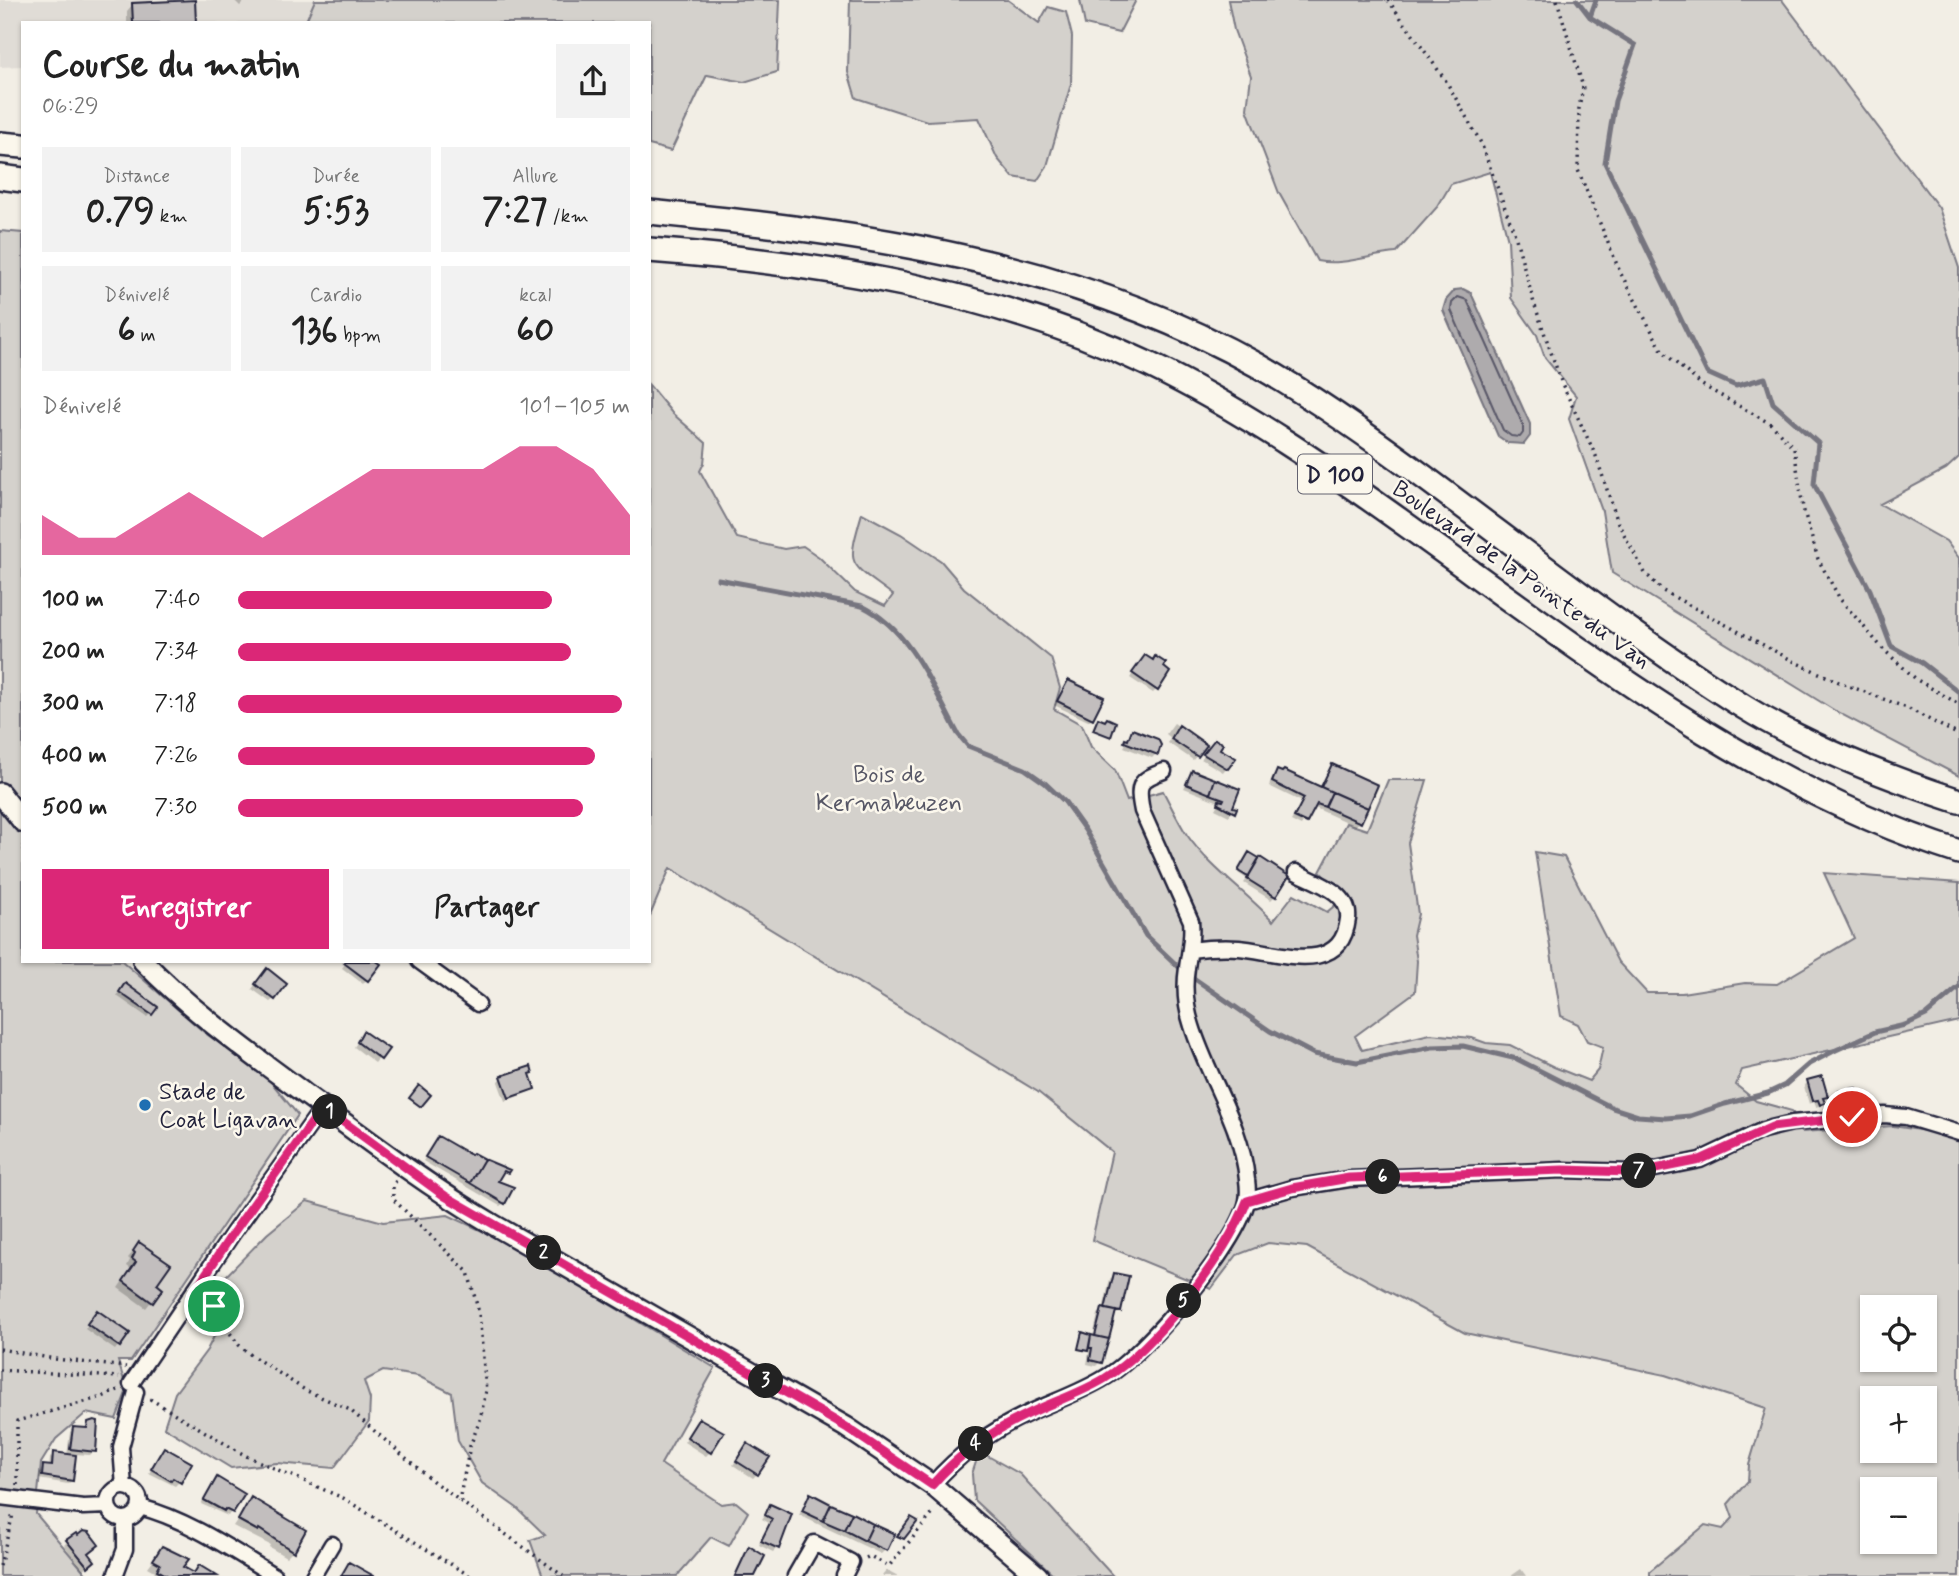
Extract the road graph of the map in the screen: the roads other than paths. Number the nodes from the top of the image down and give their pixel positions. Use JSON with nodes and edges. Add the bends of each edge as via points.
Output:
{"nodes":[{"id":1,"x":0,"y":144,"type":"edge"},
{"id":2,"x":21,"y":146,"type":"edge"},
{"id":3,"x":651,"y":212,"type":"edge"},
{"id":4,"x":651,"y":250,"type":"edge"},
{"id":5,"x":1164,"y":771,"type":"dead end"},
{"id":6,"x":0,"y":793,"type":"edge"},
{"id":7,"x":1959,"y":802,"type":"edge"},
{"id":8,"x":21,"y":819,"type":"edge"},
{"id":9,"x":1959,"y":852,"type":"edge"},
{"id":10,"x":1296,"y":872,"type":"dead end"},
{"id":11,"x":1190,"y":950,"type":"junction"},
{"id":12,"x":149,"y":963,"type":"edge"},
{"id":13,"x":422,"y":963,"type":"edge"},
{"id":14,"x":478,"y":1004,"type":"dead end"},
{"id":15,"x":323,"y":1107,"type":"junction"},
{"id":16,"x":1959,"y":1133,"type":"edge"},
{"id":17,"x":1247,"y":1201,"type":"junction"},
{"id":18,"x":124,"y":1487,"type":"junction"},
{"id":19,"x":939,"y":1491,"type":"junction"},
{"id":20,"x":0,"y":1497,"type":"edge"},
{"id":21,"x":108,"y":1506,"type":"junction"},
{"id":22,"x":140,"y":1507,"type":"junction"},
{"id":23,"x":125,"y":1520,"type":"junction"},
{"id":24,"x":332,"y":1544,"type":"dead end"},
{"id":25,"x":847,"y":1569,"type":"edge"},
{"id":26,"x":115,"y":1576,"type":"edge"},
{"id":27,"x":275,"y":1576,"type":"edge"},
{"id":28,"x":313,"y":1576,"type":"edge"},
{"id":29,"x":795,"y":1576,"type":"edge"},
{"id":30,"x":1038,"y":1576,"type":"edge"}],
"edges":[{"from":1,"to":2,"type":"highway"},
{"from":3,"to":7,"type":"highway","name":"Boulevard de la Pointe du Van","number":"D 100","via":[[905,244],[988,261],[1140,309],[1268,372],[1362,432],[1629,630],[1747,708],[1887,777]]},
{"from":4,"to":9,"type":"highway","name":"Boulevard de la Pointe du Van","number":"D 100","via":[[912,285],[1080,335],[1147,364],[1232,409],[1346,481],[1713,739],[1813,793]]},
{"from":5,"to":11,"type":"street","via":[[1143,781],[1138,791],[1142,811],[1188,911]]},
{"from":6,"to":8,"type":"main road"},
{"from":10,"to":11,"type":"street","via":[[1336,892],[1345,904],[1345,934],[1333,948],[1318,957],[1240,948]]},
{"from":11,"to":17,"type":"street","via":[[1185,996],[1192,1026],[1237,1135]]},
{"from":12,"to":15,"type":"main road","via":[[219,1028]]},
{"from":13,"to":14,"type":"street"},
{"from":15,"to":18,"type":"street","via":[[132,1386],[121,1447]]},
{"from":15,"to":19,"type":"main road","via":[[404,1168],[494,1225],[846,1427]]},
{"from":16,"to":17,"type":"street","via":[[1885,1115],[1791,1123],[1763,1130],[1700,1160],[1655,1169],[1349,1178]]},
{"from":17,"to":19,"type":"street","via":[[1241,1219],[1205,1273],[1136,1354],[1105,1378],[982,1439],[960,1457]]},
{"from":18,"to":21,"type":"street","via":[[111,1493]]},
{"from":18,"to":22,"type":"street","via":[[137,1493]]},
{"from":19,"to":30,"type":"main road"},
{"from":20,"to":21,"type":"street"},
{"from":21,"to":23,"type":"street","via":[[116,1518]]},
{"from":22,"to":23,"type":"street"},
{"from":22,"to":27,"type":"street","via":[[182,1522]]},
{"from":23,"to":26,"type":"street","via":[[125,1549]]},
{"from":24,"to":28,"type":"street"},
{"from":25,"to":29,"type":"street","via":[[814,1543]]}]}
